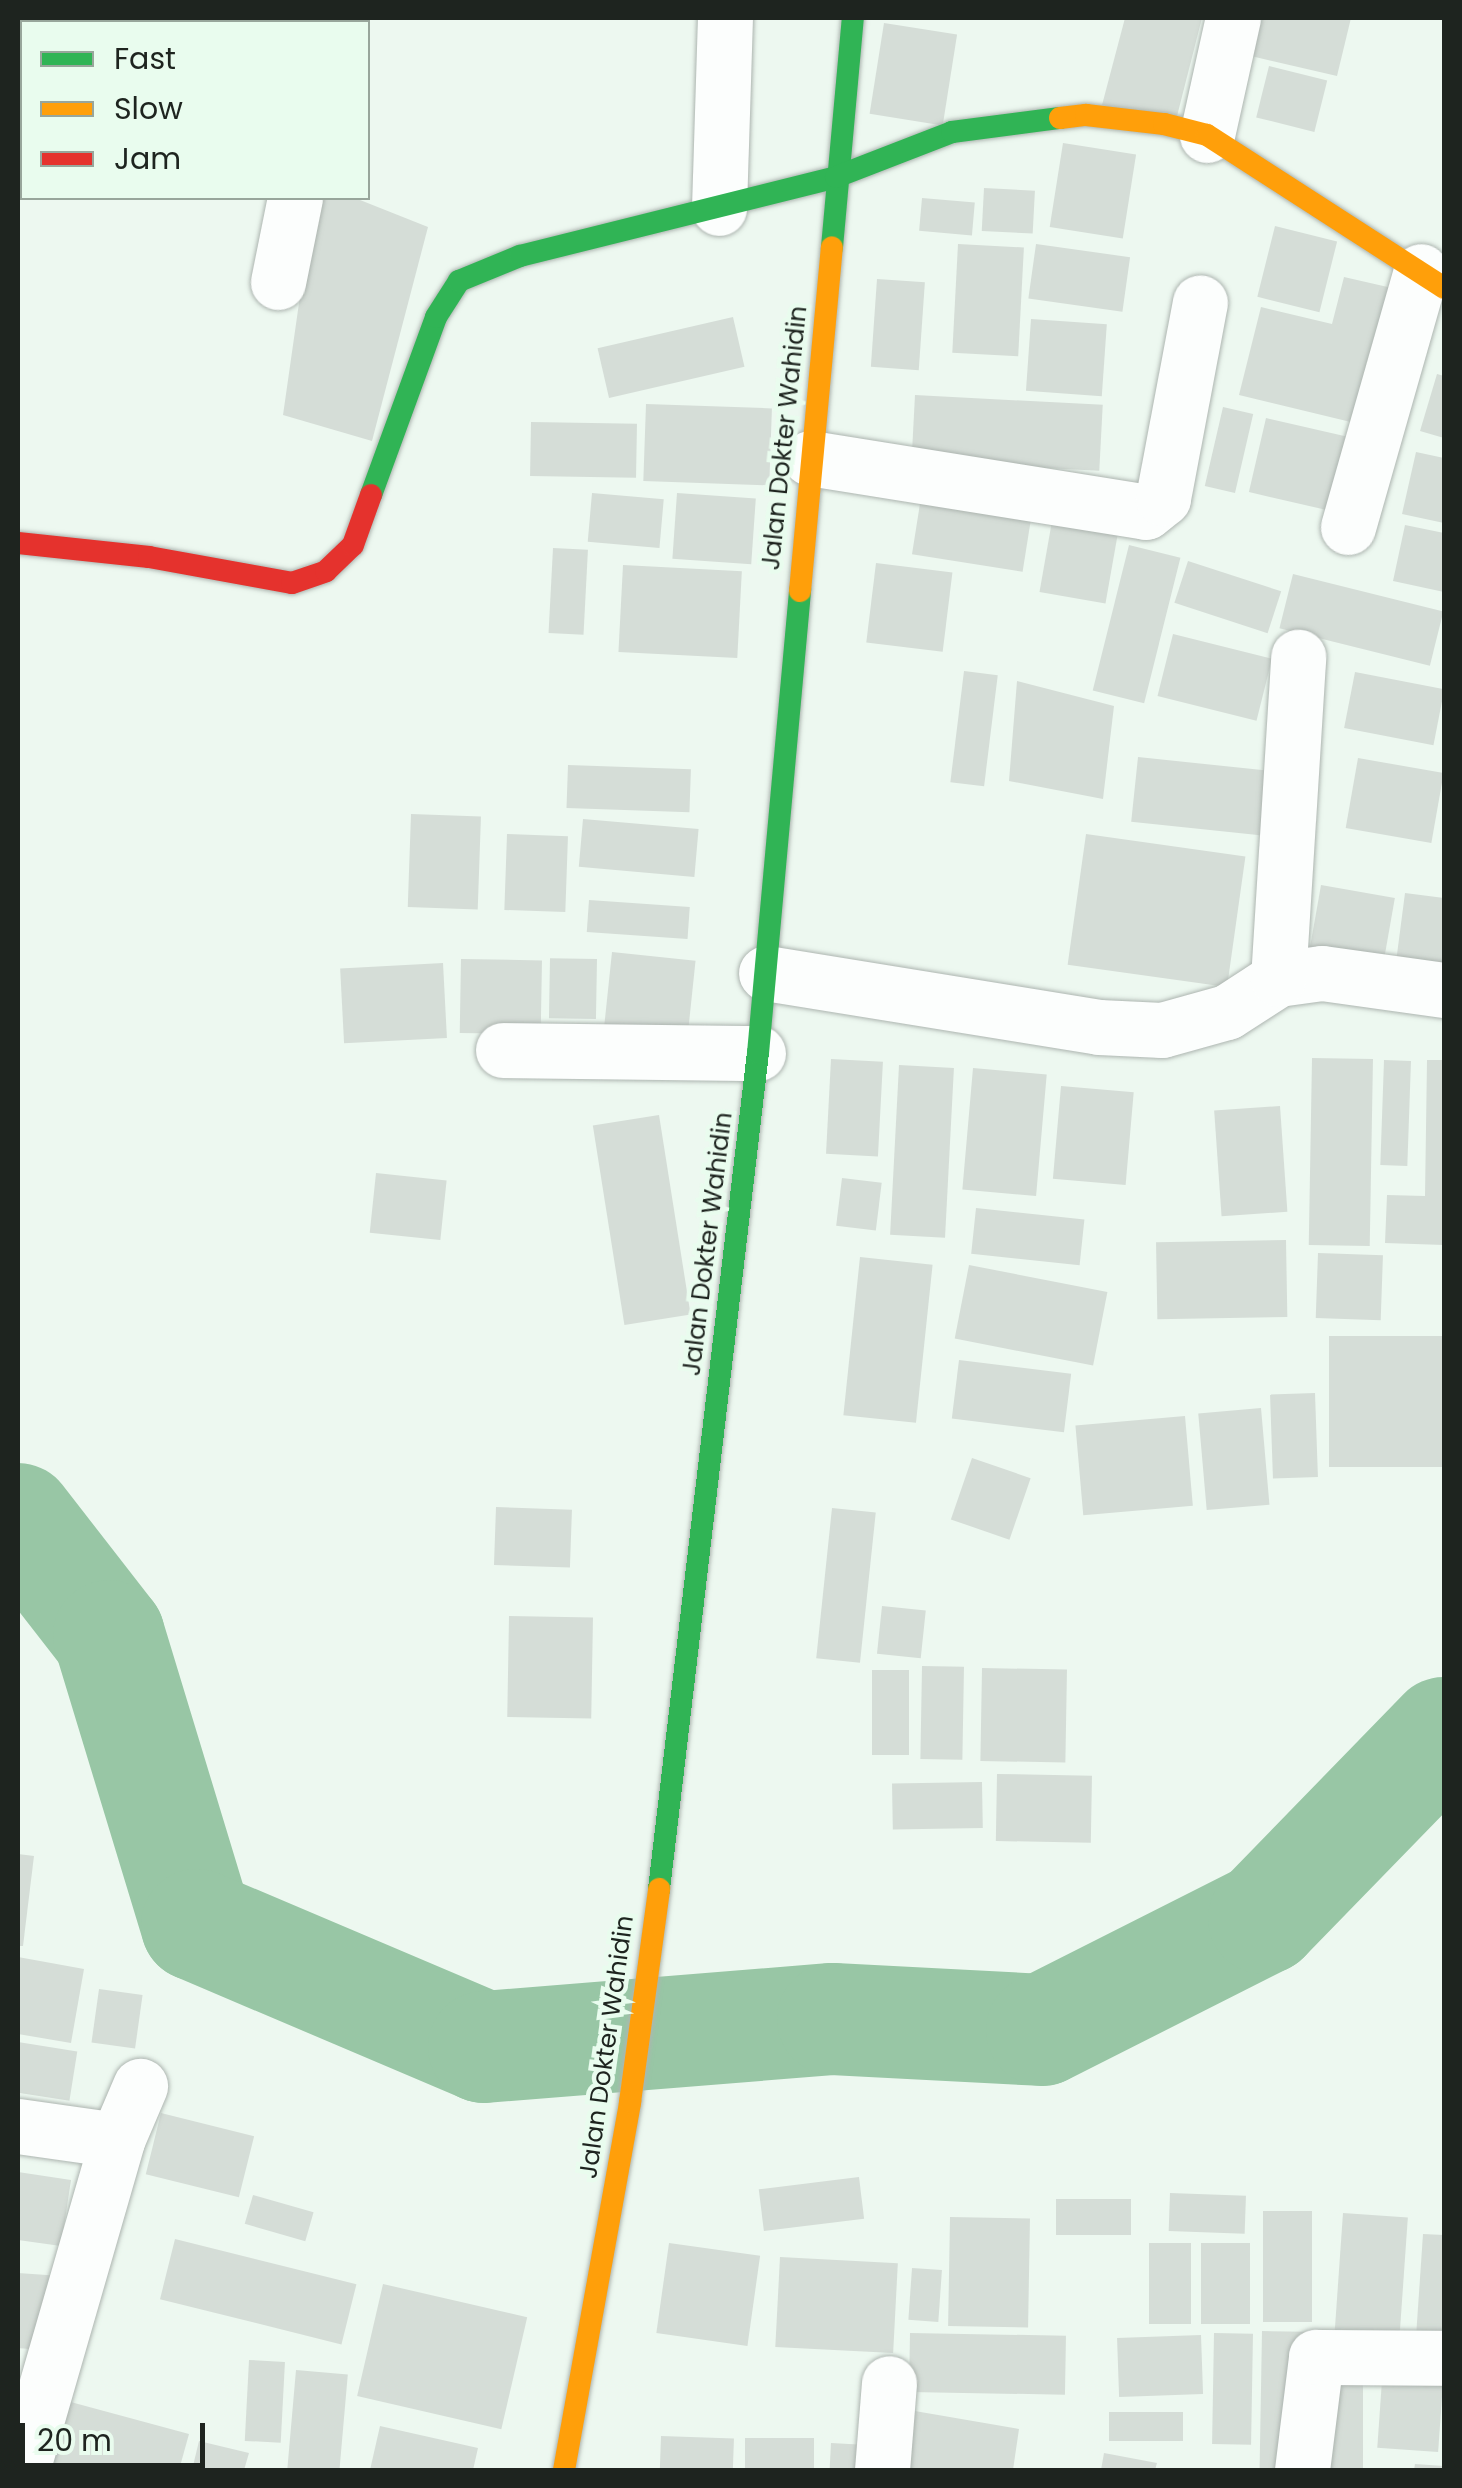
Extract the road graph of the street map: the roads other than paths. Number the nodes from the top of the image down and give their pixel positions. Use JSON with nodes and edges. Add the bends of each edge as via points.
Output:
{"nodes":[{"id":1,"x":725,"y":18,"type":"edge"},
{"id":2,"x":853,"y":18,"type":"edge"},
{"id":3,"x":1233,"y":18,"type":"edge"},
{"id":4,"x":1206,"y":134,"type":"junction"},
{"id":5,"x":836,"y":177,"type":"junction"},
{"id":6,"x":296,"y":200,"type":"edge"},
{"id":7,"x":718,"y":208,"type":"junction"},
{"id":8,"x":1433,"y":280,"type":"edge"},
{"id":9,"x":278,"y":282,"type":"dead end"},
{"id":10,"x":1200,"y":302,"type":"dead end"},
{"id":11,"x":810,"y":458,"type":"junction"},
{"id":12,"x":1348,"y":527,"type":"dead end"},
{"id":13,"x":18,"y":543,"type":"edge"},
{"id":14,"x":1298,"y":657,"type":"dead end"},
{"id":15,"x":766,"y":973,"type":"junction"},
{"id":16,"x":1278,"y":979,"type":"junction"},
{"id":17,"x":1444,"y":990,"type":"edge"},
{"id":18,"x":503,"y":1050,"type":"dead end"},
{"id":19,"x":758,"y":1053,"type":"junction"},
{"id":20,"x":140,"y":2086,"type":"dead end"},
{"id":21,"x":18,"y":2126,"type":"edge"},
{"id":22,"x":117,"y":2140,"type":"junction"},
{"id":23,"x":1444,"y":2358,"type":"edge"},
{"id":24,"x":889,"y":2382,"type":"dead end"},
{"id":25,"x":22,"y":2470,"type":"edge"},
{"id":26,"x":564,"y":2470,"type":"edge"},
{"id":27,"x":882,"y":2470,"type":"edge"},
{"id":28,"x":1302,"y":2470,"type":"edge"}],
"edges":[{"from":1,"to":7,"type":"street"},
{"from":2,"to":5,"type":"main road","name":"Jalan Dokter Wahidin"},
{"from":3,"to":4,"type":"street"},
{"from":4,"to":5,"type":"main road","via":[[1086,115],[952,132]]},
{"from":4,"to":8,"type":"main road"},
{"from":5,"to":7,"type":"main road"},
{"from":5,"to":11,"type":"main road","name":"Jalan Dokter Wahidin"},
{"from":6,"to":9,"type":"street"},
{"from":7,"to":13,"type":"main road","via":[[520,256],[459,281],[436,317],[353,545],[326,571],[292,583],[149,557]]},
{"from":8,"to":12,"type":"street"},
{"from":10,"to":11,"type":"street","via":[[1162,498],[1146,512]]},
{"from":11,"to":15,"type":"main road","name":"Jalan Dokter Wahidin"},
{"from":14,"to":16,"type":"street"},
{"from":15,"to":16,"type":"street","via":[[1099,1028],[1162,1030],[1227,1012]]},
{"from":15,"to":19,"type":"main road","name":"Jalan Dokter Wahidin"},
{"from":16,"to":17,"type":"street","via":[[1322,973]]},
{"from":18,"to":19,"type":"street"},
{"from":19,"to":26,"type":"main road","name":"Jalan Dokter Wahidin","via":[[630,2102]]},
{"from":20,"to":22,"type":"street"},
{"from":21,"to":22,"type":"street"},
{"from":22,"to":25,"type":"street"},
{"from":23,"to":28,"type":"street","via":[[1316,2356]]},
{"from":24,"to":27,"type":"street"}]}
